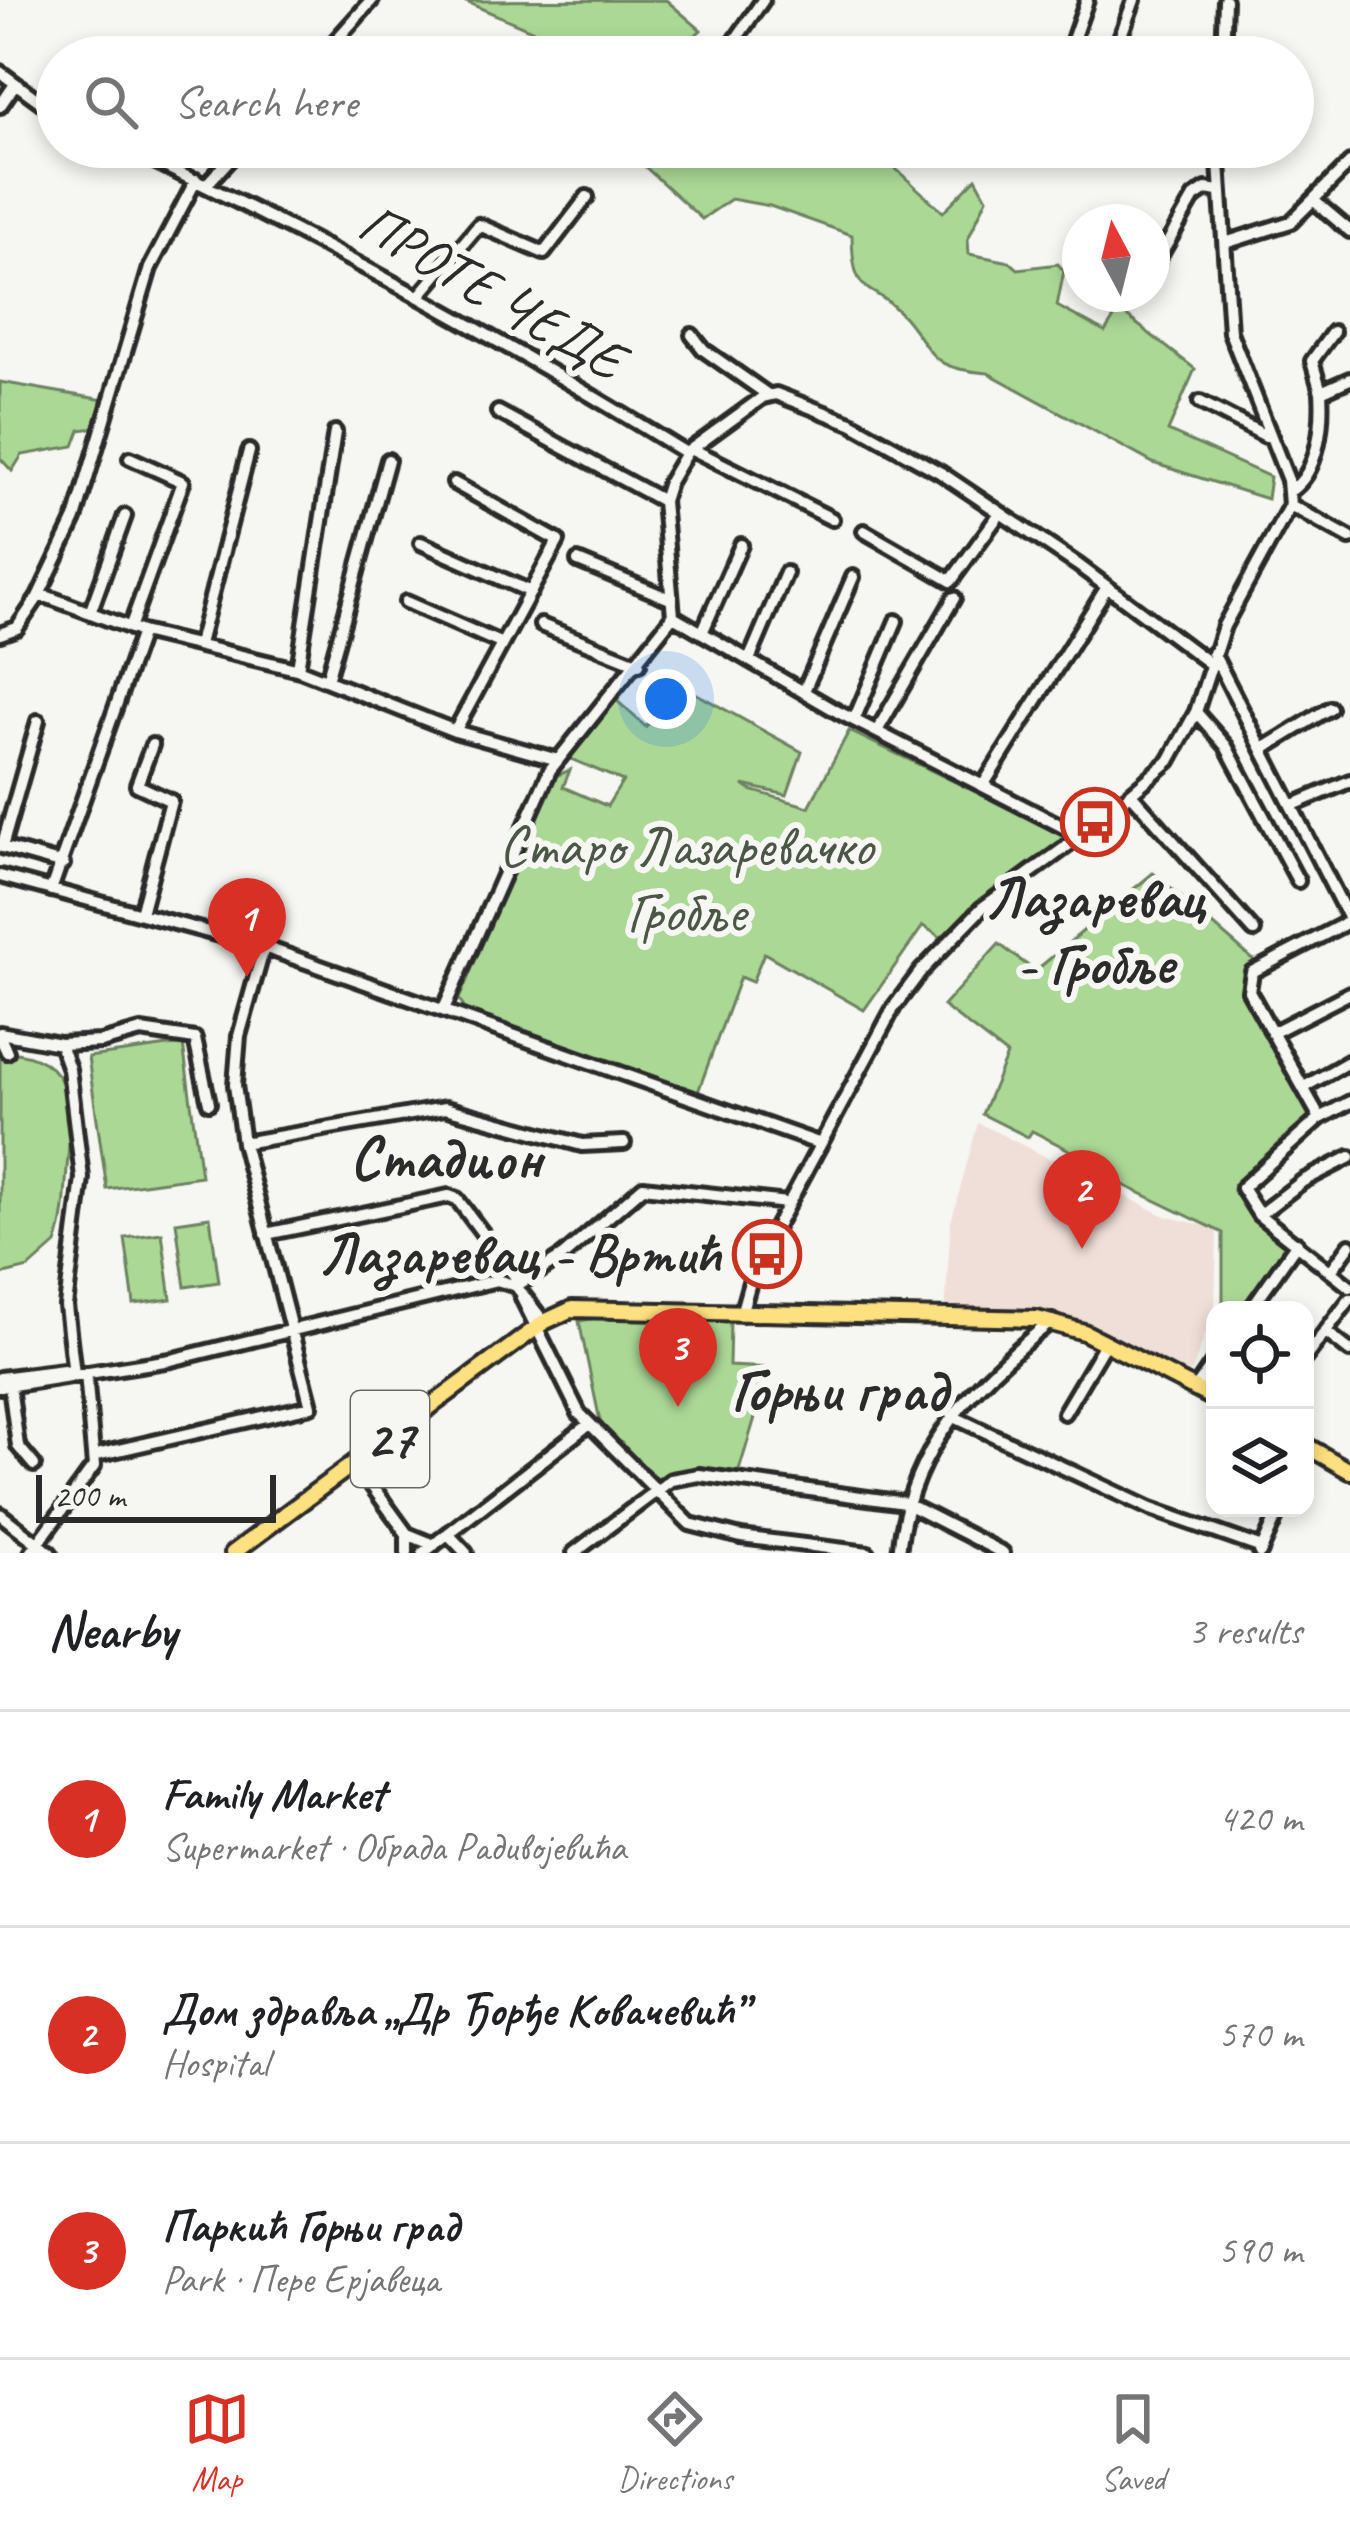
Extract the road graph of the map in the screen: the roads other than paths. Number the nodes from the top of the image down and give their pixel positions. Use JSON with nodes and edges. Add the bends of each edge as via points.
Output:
{"nodes":[{"id":1,"x":372,"y":0,"type":"edge"},
{"id":2,"x":764,"y":0,"type":"edge"},
{"id":3,"x":1087,"y":0,"type":"edge"},
{"id":4,"x":1134,"y":0,"type":"edge"},
{"id":5,"x":1226,"y":0,"type":"edge"},
{"id":6,"x":340,"y":36,"type":"edge"},
{"id":7,"x":738,"y":36,"type":"edge"},
{"id":8,"x":1074,"y":36,"type":"edge"},
{"id":9,"x":1121,"y":36,"type":"edge"},
{"id":10,"x":1224,"y":36,"type":"edge"},
{"id":11,"x":0,"y":72,"type":"edge"},
{"id":12,"x":15,"y":84,"type":"junction"},
{"id":13,"x":36,"y":99,"type":"edge"},
{"id":14,"x":0,"y":106,"type":"edge"},
{"id":15,"x":1350,"y":164,"type":"edge"},
{"id":16,"x":169,"y":168,"type":"edge"},
{"id":17,"x":218,"y":168,"type":"edge"},
{"id":18,"x":1218,"y":168,"type":"edge"},
{"id":19,"x":201,"y":183,"type":"junction"},
{"id":20,"x":1218,"y":191,"type":"junction"},
{"id":21,"x":587,"y":197,"type":"dead end"},
{"id":22,"x":1313,"y":200,"type":"junction"},
{"id":23,"x":1350,"y":231,"type":"edge"},
{"id":24,"x":1170,"y":239,"type":"edge"},
{"id":25,"x":1225,"y":243,"type":"junction"},
{"id":26,"x":419,"y":296,"type":"junction"},
{"id":27,"x":1333,"y":332,"type":"dead end"},
{"id":28,"x":692,"y":334,"type":"dead end"},
{"id":29,"x":1350,"y":379,"type":"edge"},
{"id":30,"x":1321,"y":392,"type":"junction"},
{"id":31,"x":768,"y":395,"type":"junction"},
{"id":32,"x":1200,"y":402,"type":"dead end"},
{"id":33,"x":498,"y":412,"type":"dead end"},
{"id":34,"x":335,"y":432,"type":"dead end"},
{"id":35,"x":1266,"y":436,"type":"junction"},
{"id":36,"x":249,"y":451,"type":"dead end"},
{"id":37,"x":689,"y":451,"type":"junction"},
{"id":38,"x":130,"y":458,"type":"dead end"},
{"id":39,"x":388,"y":460,"type":"dead end"},
{"id":40,"x":454,"y":483,"type":"dead end"},
{"id":41,"x":1290,"y":498,"type":"junction"},
{"id":42,"x":663,"y":501,"type":"junction"},
{"id":43,"x":125,"y":516,"type":"dead end"},
{"id":44,"x":998,"y":516,"type":"junction"},
{"id":45,"x":832,"y":519,"type":"dead end"},
{"id":46,"x":864,"y":531,"type":"dead end"},
{"id":47,"x":1350,"y":538,"type":"edge"},
{"id":48,"x":421,"y":543,"type":"dead end"},
{"id":49,"x":741,"y":545,"type":"dead end"},
{"id":50,"x":578,"y":561,"type":"dead end"},
{"id":51,"x":786,"y":573,"type":"dead end"},
{"id":52,"x":853,"y":577,"type":"dead end"},
{"id":53,"x":1107,"y":586,"type":"junction"},
{"id":54,"x":531,"y":592,"type":"junction"},
{"id":55,"x":38,"y":597,"type":"junction"},
{"id":56,"x":955,"y":598,"type":"dead end"},
{"id":57,"x":670,"y":599,"type":"junction"},
{"id":58,"x":406,"y":602,"type":"dead end"},
{"id":59,"x":90,"y":613,"type":"junction"},
{"id":60,"x":673,"y":616,"type":"junction"},
{"id":61,"x":896,"y":621,"type":"dead end"},
{"id":62,"x":541,"y":625,"type":"dead end"},
{"id":63,"x":136,"y":630,"type":"junction"},
{"id":64,"x":702,"y":632,"type":"junction"},
{"id":65,"x":0,"y":634,"type":"edge"},
{"id":66,"x":199,"y":644,"type":"junction"},
{"id":67,"x":500,"y":644,"type":"junction"},
{"id":68,"x":1211,"y":658,"type":"junction"},
{"id":69,"x":749,"y":660,"type":"junction"},
{"id":70,"x":639,"y":664,"type":"junction"},
{"id":71,"x":298,"y":669,"type":"junction"},
{"id":72,"x":327,"y":680,"type":"junction"},
{"id":73,"x":804,"y":691,"type":"junction"},
{"id":74,"x":1330,"y":708,"type":"dead end"},
{"id":75,"x":1196,"y":712,"type":"junction"},
{"id":76,"x":854,"y":720,"type":"junction"},
{"id":77,"x":38,"y":721,"type":"dead end"},
{"id":78,"x":455,"y":731,"type":"junction"},
{"id":79,"x":877,"y":731,"type":"junction"},
{"id":80,"x":152,"y":746,"type":"dead end"},
{"id":81,"x":1263,"y":749,"type":"junction"},
{"id":82,"x":558,"y":760,"type":"junction"},
{"id":83,"x":1350,"y":781,"type":"edge"},
{"id":84,"x":984,"y":784,"type":"junction"},
{"id":85,"x":1132,"y":795,"type":"junction"},
{"id":86,"x":1293,"y":805,"type":"junction"},
{"id":87,"x":1081,"y":836,"type":"junction"},
{"id":88,"x":62,"y":864,"type":"junction"},
{"id":89,"x":0,"y":876,"type":"edge"},
{"id":90,"x":1298,"y":881,"type":"dead end"},
{"id":91,"x":51,"y":890,"type":"junction"},
{"id":92,"x":141,"y":913,"type":"junction"},
{"id":93,"x":1350,"y":921,"type":"edge"},
{"id":94,"x":1254,"y":931,"type":"dead end"},
{"id":95,"x":264,"y":946,"type":"junction"},
{"id":96,"x":1350,"y":993,"type":"edge"},
{"id":97,"x":444,"y":1009,"type":"junction"},
{"id":98,"x":1272,"y":1033,"type":"junction"},
{"id":99,"x":0,"y":1035,"type":"edge"},
{"id":100,"x":60,"y":1044,"type":"junction"},
{"id":101,"x":7,"y":1052,"type":"dead end"},
{"id":102,"x":1350,"y":1061,"type":"edge"},
{"id":103,"x":1304,"y":1088,"type":"junction"},
{"id":104,"x":1350,"y":1102,"type":"edge"},
{"id":105,"x":209,"y":1103,"type":"dead end"},
{"id":106,"x":1320,"y":1118,"type":"junction"},
{"id":107,"x":624,"y":1143,"type":"dead end"},
{"id":108,"x":818,"y":1143,"type":"junction"},
{"id":109,"x":243,"y":1144,"type":"junction"},
{"id":110,"x":1350,"y":1156,"type":"edge"},
{"id":111,"x":788,"y":1203,"type":"junction"},
{"id":112,"x":1259,"y":1215,"type":"junction"},
{"id":113,"x":266,"y":1234,"type":"junction"},
{"id":114,"x":1297,"y":1243,"type":"junction"},
{"id":115,"x":1350,"y":1245,"type":"edge"},
{"id":116,"x":1331,"y":1271,"type":"junction"},
{"id":117,"x":518,"y":1286,"type":"junction"},
{"id":118,"x":1350,"y":1287,"type":"edge"},
{"id":119,"x":1350,"y":1299,"type":"edge"},
{"id":120,"x":1256,"y":1301,"type":"edge"},
{"id":121,"x":741,"y":1314,"type":"junction"},
{"id":122,"x":1052,"y":1322,"type":"junction"},
{"id":123,"x":540,"y":1325,"type":"junction"},
{"id":124,"x":291,"y":1330,"type":"junction"},
{"id":125,"x":1326,"y":1332,"type":"junction"},
{"id":126,"x":1106,"y":1342,"type":"junction"},
{"id":127,"x":1314,"y":1347,"type":"edge"},
{"id":128,"x":1350,"y":1351,"type":"edge"},
{"id":129,"x":1206,"y":1373,"type":"edge"},
{"id":130,"x":80,"y":1374,"type":"junction"},
{"id":131,"x":3,"y":1384,"type":"edge"},
{"id":132,"x":1195,"y":1388,"type":"junction"},
{"id":133,"x":1206,"y":1394,"type":"edge"},
{"id":134,"x":1064,"y":1413,"type":"dead end"},
{"id":135,"x":952,"y":1416,"type":"junction"},
{"id":136,"x":589,"y":1424,"type":"junction"},
{"id":137,"x":1314,"y":1453,"type":"edge"},
{"id":138,"x":96,"y":1455,"type":"junction"},
{"id":139,"x":356,"y":1464,"type":"junction"},
{"id":140,"x":34,"y":1465,"type":"dead end"},
{"id":141,"x":1350,"y":1472,"type":"edge"},
{"id":142,"x":656,"y":1492,"type":"junction"},
{"id":143,"x":905,"y":1503,"type":"junction"},
{"id":144,"x":0,"y":1514,"type":"edge"},
{"id":145,"x":1276,"y":1517,"type":"edge"},
{"id":146,"x":406,"y":1534,"type":"junction"},
{"id":147,"x":449,"y":1535,"type":"junction"},
{"id":148,"x":741,"y":1537,"type":"junction"},
{"id":149,"x":434,"y":1545,"type":"junction"},
{"id":150,"x":35,"y":1548,"type":"edge"},
{"id":151,"x":1261,"y":1550,"type":"edge"},
{"id":152,"x":50,"y":1553,"type":"edge"},
{"id":153,"x":233,"y":1553,"type":"edge"},
{"id":154,"x":406,"y":1553,"type":"edge"},
{"id":155,"x":422,"y":1553,"type":"edge"},
{"id":156,"x":466,"y":1553,"type":"edge"},
{"id":157,"x":574,"y":1553,"type":"edge"},
{"id":158,"x":739,"y":1553,"type":"edge"},
{"id":159,"x":868,"y":1553,"type":"edge"},
{"id":160,"x":899,"y":1553,"type":"edge"},
{"id":161,"x":1003,"y":1553,"type":"edge"}],
"edges":[{"from":1,"to":6,"type":"street"},
{"from":2,"to":7,"type":"street"},
{"from":3,"to":8,"type":"street"},
{"from":4,"to":9,"type":"street"},
{"from":5,"to":10,"type":"street"},
{"from":11,"to":12,"type":"street"},
{"from":12,"to":13,"type":"street"},
{"from":12,"to":14,"type":"street"},
{"from":15,"to":22,"type":"street"},
{"from":16,"to":19,"type":"street","name":"ПРОТЕ ЧЕДЕ"},
{"from":17,"to":19,"type":"street"},
{"from":18,"to":20,"type":"street"},
{"from":19,"to":26,"type":"street","name":"ПРОТЕ ЧЕДЕ"},
{"from":19,"to":55,"type":"street","via":[[150,268],[75,519]]},
{"from":20,"to":24,"type":"street","via":[[1194,197]]},
{"from":20,"to":25,"type":"street"},
{"from":21,"to":26,"type":"street","via":[[544,253],[479,225]]},
{"from":22,"to":23,"type":"street"},
{"from":22,"to":25,"type":"street","via":[[1284,225]]},
{"from":25,"to":35,"type":"street","via":[[1230,332]]},
{"from":26,"to":37,"type":"street","name":"ПРОТЕ ЧЕДЕ"},
{"from":27,"to":30,"type":"street","via":[[1312,362]]},
{"from":28,"to":31,"type":"street"},
{"from":29,"to":30,"type":"street"},
{"from":30,"to":41,"type":"street","via":[[1316,448]]},
{"from":31,"to":37,"type":"street"},
{"from":31,"to":44,"type":"street","via":[[785,394],[873,434]]},
{"from":32,"to":35,"type":"street"},
{"from":33,"to":42,"type":"street"},
{"from":34,"to":71,"type":"street"},
{"from":35,"to":41,"type":"street"},
{"from":36,"to":66,"type":"street"},
{"from":37,"to":42,"type":"street"},
{"from":37,"to":45,"type":"street","name":"ПРОТЕ ЧЕДЕ"},
{"from":38,"to":63,"type":"street","via":[[183,480]]},
{"from":39,"to":72,"type":"street"},
{"from":40,"to":54,"type":"street","via":[[558,541]]},
{"from":41,"to":47,"type":"street"},
{"from":41,"to":68,"type":"street"},
{"from":42,"to":57,"type":"street"},
{"from":43,"to":59,"type":"street"},
{"from":44,"to":46,"type":"street","via":[[951,581]]},
{"from":44,"to":53,"type":"street"},
{"from":48,"to":54,"type":"street"},
{"from":49,"to":64,"type":"street"},
{"from":50,"to":57,"type":"street"},
{"from":51,"to":69,"type":"street"},
{"from":52,"to":73,"type":"street"},
{"from":53,"to":68,"type":"street"},
{"from":53,"to":84,"type":"street"},
{"from":54,"to":67,"type":"street"},
{"from":55,"to":59,"type":"street"},
{"from":55,"to":65,"type":"street","via":[[17,628]]},
{"from":56,"to":79,"type":"street"},
{"from":57,"to":60,"type":"street"},
{"from":58,"to":67,"type":"street"},
{"from":59,"to":63,"type":"street"},
{"from":60,"to":64,"type":"street"},
{"from":60,"to":70,"type":"street"},
{"from":61,"to":76,"type":"street"},
{"from":62,"to":70,"type":"street"},
{"from":63,"to":66,"type":"street"},
{"from":63,"to":88,"type":"street"},
{"from":64,"to":69,"type":"street"},
{"from":66,"to":71,"type":"street"},
{"from":67,"to":78,"type":"street"},
{"from":68,"to":75,"type":"street"},
{"from":68,"to":81,"type":"street"},
{"from":69,"to":73,"type":"street"},
{"from":70,"to":82,"type":"street"},
{"from":71,"to":72,"type":"street"},
{"from":72,"to":78,"type":"street"},
{"from":73,"to":76,"type":"street"},
{"from":74,"to":81,"type":"street"},
{"from":75,"to":85,"type":"street","via":[[1168,760]]},
{"from":75,"to":90,"type":"street","via":[[1226,746]]},
{"from":76,"to":79,"type":"street"},
{"from":77,"to":88,"type":"street","via":[[2,847]]},
{"from":78,"to":82,"type":"street"},
{"from":79,"to":84,"type":"street"},
{"from":80,"to":92,"type":"street","via":[[137,785],[171,801]]},
{"from":81,"to":86,"type":"street"},
{"from":82,"to":97,"type":"street"},
{"from":83,"to":86,"type":"street"},
{"from":84,"to":87,"type":"street"},
{"from":85,"to":87,"type":"street"},
{"from":85,"to":94,"type":"street"},
{"from":86,"to":93,"type":"street"},
{"from":87,"to":108,"type":"street","via":[[982,908],[924,967]]},
{"from":88,"to":91,"type":"street"},
{"from":89,"to":91,"type":"street"},
{"from":91,"to":92,"type":"street"},
{"from":92,"to":95,"type":"street"},
{"from":93,"to":98,"type":"street","via":[[1252,972],[1249,992]]},
{"from":95,"to":97,"type":"street"},
{"from":95,"to":109,"type":"street","via":[[236,1057]]},
{"from":96,"to":98,"type":"street"},
{"from":97,"to":108,"type":"street"},
{"from":98,"to":103,"type":"street"},
{"from":99,"to":100,"type":"street"},
{"from":99,"to":101,"type":"street"},
{"from":100,"to":105,"type":"street","via":[[141,1031],[195,1039]]},
{"from":100,"to":130,"type":"street","via":[[82,1178],[66,1306]]},
{"from":102,"to":103,"type":"street"},
{"from":103,"to":106,"type":"street"},
{"from":104,"to":106,"type":"street"},
{"from":106,"to":112,"type":"street","via":[[1242,1184]]},
{"from":107,"to":109,"type":"street","via":[[582,1145],[445,1108]]},
{"from":108,"to":111,"type":"street"},
{"from":109,"to":113,"type":"street"},
{"from":110,"to":112,"type":"street"},
{"from":111,"to":117,"type":"street","via":[[643,1187]]},
{"from":111,"to":121,"type":"street"},
{"from":112,"to":114,"type":"street"},
{"from":113,"to":117,"type":"street","via":[[448,1196]]},
{"from":113,"to":124,"type":"street"},
{"from":114,"to":116,"type":"street"},
{"from":114,"to":120,"type":"street"},
{"from":115,"to":116,"type":"street"},
{"from":116,"to":118,"type":"street"},
{"from":117,"to":123,"type":"street"},
{"from":117,"to":124,"type":"street","via":[[487,1282]]},
{"from":119,"to":125,"type":"street"},
{"from":121,"to":122,"type":"main road","number":"27"},
{"from":121,"to":123,"type":"main road","number":"27","via":[[582,1308]]},
{"from":122,"to":126,"type":"main road","number":"27"},
{"from":122,"to":135,"type":"street"},
{"from":123,"to":136,"type":"street"},
{"from":123,"to":139,"type":"main road","number":"27"},
{"from":124,"to":130,"type":"street"},
{"from":124,"to":138,"type":"street","via":[[311,1402],[306,1409]]},
{"from":125,"to":127,"type":"street"},
{"from":125,"to":128,"type":"street"},
{"from":126,"to":132,"type":"main road","number":"27"},
{"from":126,"to":134,"type":"street"},
{"from":129,"to":132,"type":"street"},
{"from":130,"to":131,"type":"street"},
{"from":130,"to":138,"type":"street"},
{"from":131,"to":140,"type":"street","via":[[18,1446]]},
{"from":132,"to":133,"type":"main road","number":"27"},
{"from":135,"to":143,"type":"street"},
{"from":135,"to":151,"type":"street","via":[[1150,1509]]},
{"from":136,"to":142,"type":"street"},
{"from":136,"to":147,"type":"street"},
{"from":137,"to":141,"type":"main road"},
{"from":138,"to":150,"type":"street"},
{"from":139,"to":146,"type":"street"},
{"from":139,"to":153,"type":"main road","number":"27"},
{"from":142,"to":143,"type":"street","via":[[699,1474]]},
{"from":142,"to":148,"type":"street","via":[[690,1524]]},
{"from":142,"to":157,"type":"street"},
{"from":143,"to":160,"type":"street"},
{"from":143,"to":161,"type":"street"},
{"from":144,"to":150,"type":"street"},
{"from":145,"to":151,"type":"street"},
{"from":146,"to":149,"type":"street"},
{"from":146,"to":154,"type":"street"},
{"from":147,"to":149,"type":"street"},
{"from":147,"to":156,"type":"street"},
{"from":148,"to":158,"type":"street"},
{"from":148,"to":159,"type":"street"},
{"from":149,"to":155,"type":"street"},
{"from":150,"to":152,"type":"street"}]}
